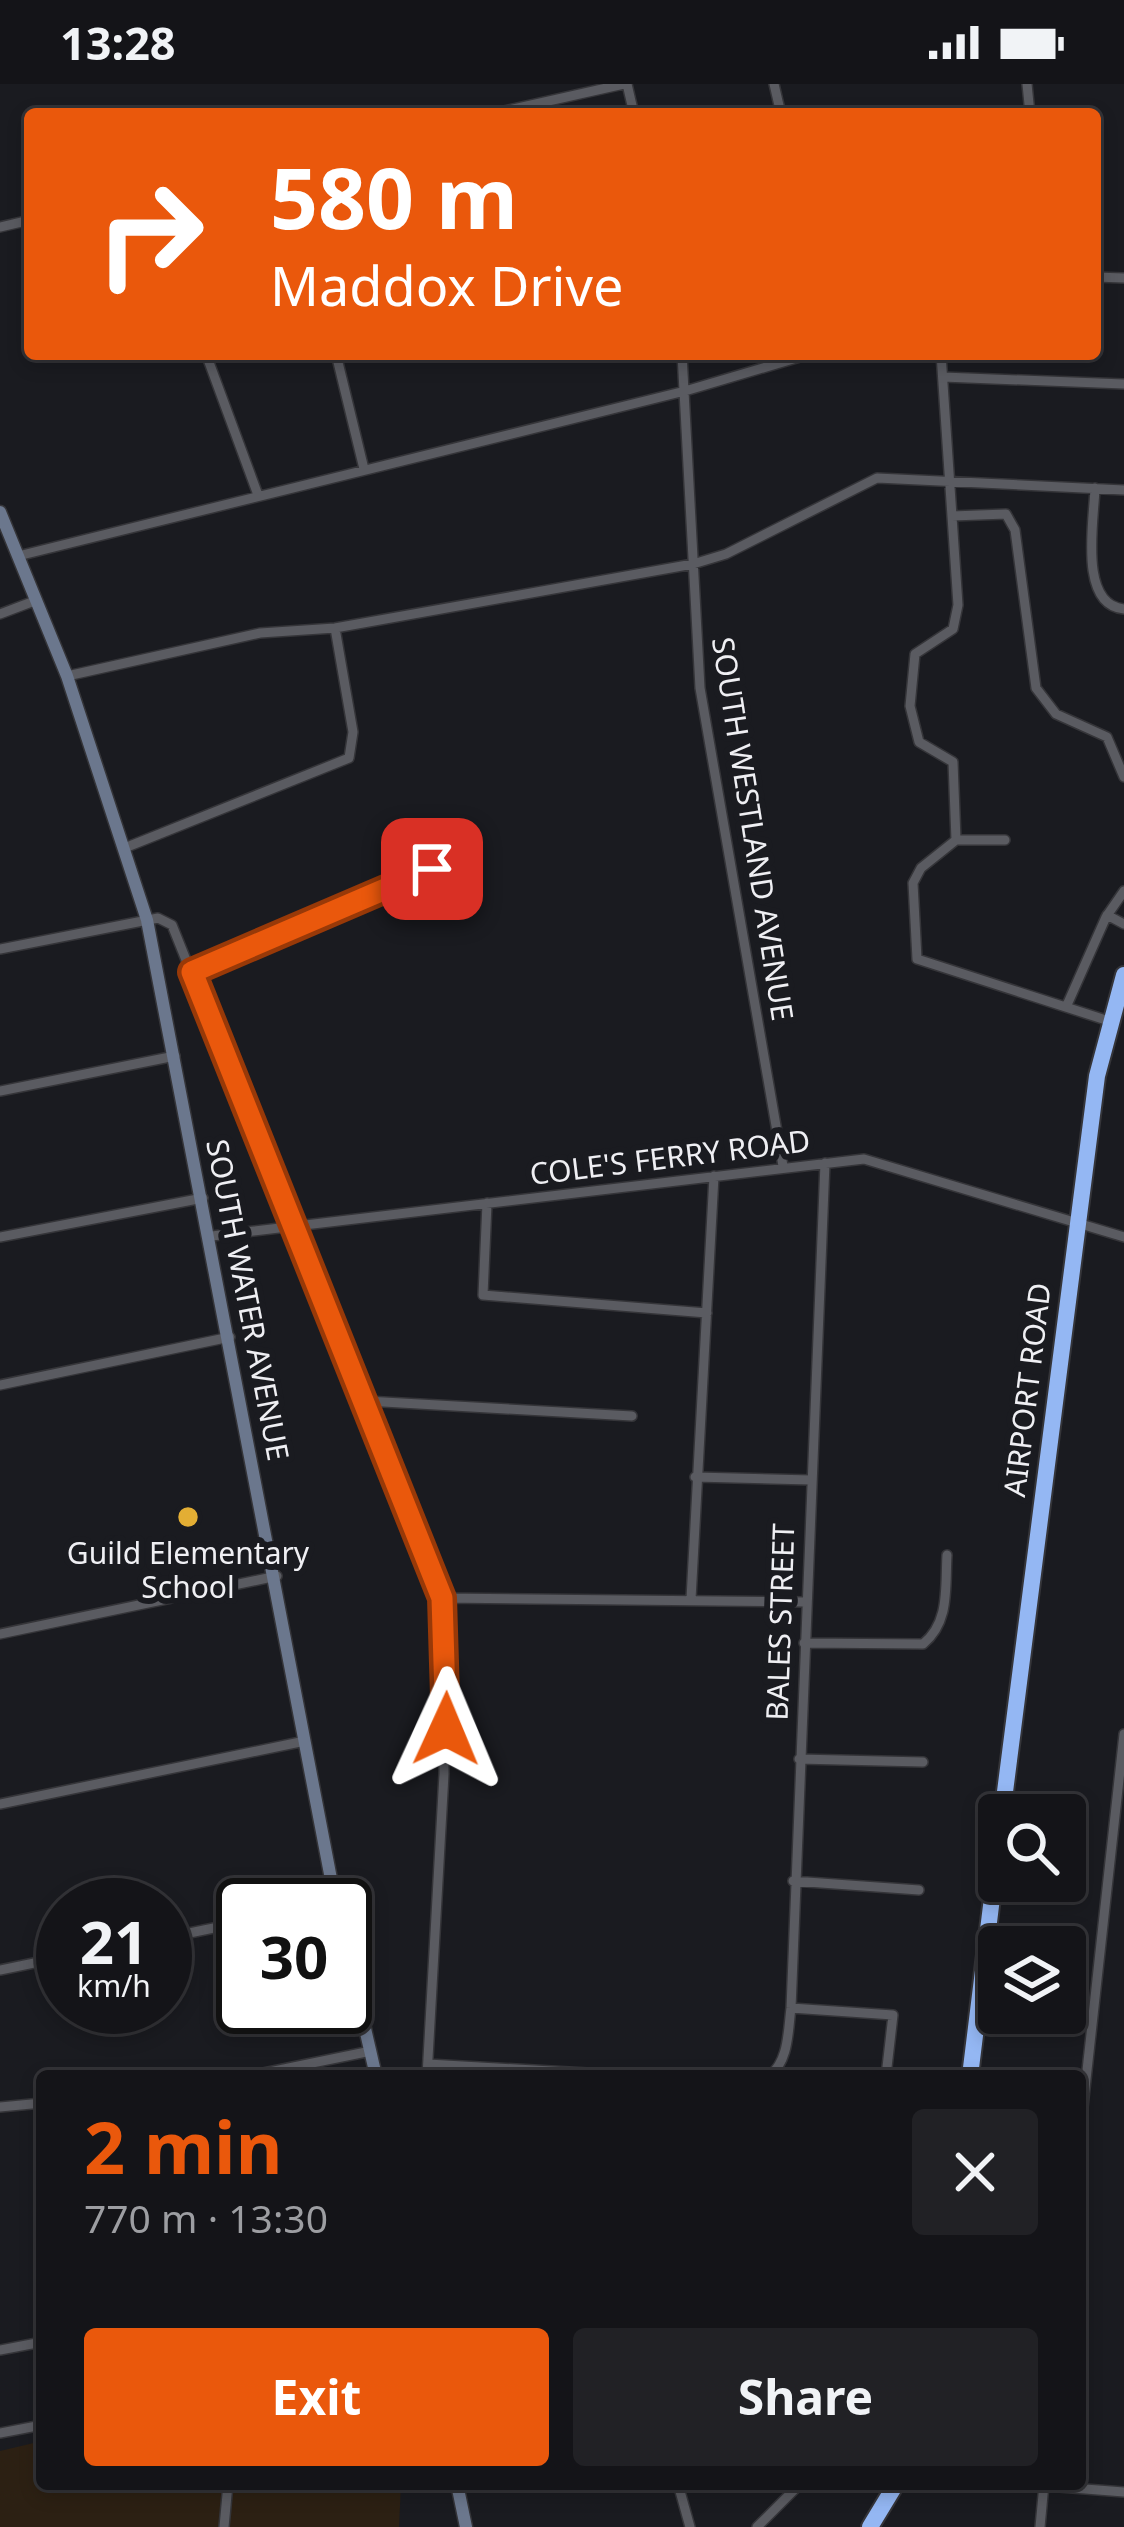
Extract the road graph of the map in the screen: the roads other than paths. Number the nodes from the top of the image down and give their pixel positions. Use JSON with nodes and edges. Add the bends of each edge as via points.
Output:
{"nodes":[{"id":1,"x":625,"y":84,"type":"edge"},
{"id":2,"x":518,"y":108,"type":"edge"},
{"id":3,"x":208,"y":360,"type":"edge"},
{"id":4,"x":338,"y":360,"type":"edge"},
{"id":5,"x":682,"y":360,"type":"edge"},
{"id":6,"x":790,"y":360,"type":"edge"},
{"id":7,"x":942,"y":360,"type":"edge"},
{"id":8,"x":943,"y":377,"type":"junction"},
{"id":9,"x":1124,"y":384,"type":"edge"},
{"id":10,"x":685,"y":391,"type":"junction"},
{"id":11,"x":364,"y":469,"type":"junction"},
{"id":12,"x":950,"y":482,"type":"junction"},
{"id":13,"x":1095,"y":488,"type":"junction"},
{"id":14,"x":1124,"y":490,"type":"edge"},
{"id":15,"x":258,"y":495,"type":"junction"},
{"id":16,"x":0,"y":512,"type":"edge"},
{"id":17,"x":952,"y":516,"type":"junction"},
{"id":18,"x":18,"y":556,"type":"junction"},
{"id":19,"x":693,"y":564,"type":"junction"},
{"id":20,"x":37,"y":600,"type":"junction"},
{"id":21,"x":1124,"y":609,"type":"edge"},
{"id":22,"x":0,"y":614,"type":"edge"},
{"id":23,"x":335,"y":628,"type":"junction"},
{"id":24,"x":67,"y":676,"type":"junction"},
{"id":25,"x":1124,"y":777,"type":"edge"},
{"id":26,"x":956,"y":840,"type":"junction"},
{"id":27,"x":1004,"y":841,"type":"dead end"},
{"id":28,"x":127,"y":848,"type":"junction"},
{"id":29,"x":472,"y":852,"type":"dead end"},
{"id":30,"x":1124,"y":891,"type":"edge"},
{"id":31,"x":1107,"y":915,"type":"junction"},
{"id":32,"x":147,"y":920,"type":"junction"},
{"id":33,"x":1124,"y":924,"type":"edge"},
{"id":34,"x":0,"y":949,"type":"edge"},
{"id":35,"x":192,"y":972,"type":"junction"},
{"id":36,"x":1124,"y":975,"type":"edge"},
{"id":37,"x":1067,"y":1005,"type":"junction"},
{"id":38,"x":1109,"y":1021,"type":"junction"},
{"id":39,"x":175,"y":1057,"type":"junction"},
{"id":40,"x":0,"y":1091,"type":"edge"},
{"id":41,"x":825,"y":1163,"type":"junction"},
{"id":42,"x":783,"y":1166,"type":"junction"},
{"id":43,"x":714,"y":1176,"type":"junction"},
{"id":44,"x":203,"y":1198,"type":"junction"},
{"id":45,"x":487,"y":1204,"type":"junction"},
{"id":46,"x":1076,"y":1220,"type":"junction"},
{"id":47,"x":297,"y":1227,"type":"junction"},
{"id":48,"x":212,"y":1236,"type":"junction"},
{"id":49,"x":0,"y":1237,"type":"edge"},
{"id":50,"x":1124,"y":1237,"type":"edge"},
{"id":51,"x":707,"y":1313,"type":"junction"},
{"id":52,"x":230,"y":1337,"type":"junction"},
{"id":53,"x":0,"y":1385,"type":"edge"},
{"id":54,"x":366,"y":1401,"type":"junction"},
{"id":55,"x":632,"y":1416,"type":"dead end"},
{"id":56,"x":695,"y":1477,"type":"junction"},
{"id":57,"x":811,"y":1480,"type":"junction"},
{"id":58,"x":947,"y":1555,"type":"dead end"},
{"id":59,"x":277,"y":1576,"type":"junction"},
{"id":60,"x":442,"y":1598,"type":"junction"},
{"id":61,"x":691,"y":1599,"type":"junction"},
{"id":62,"x":807,"y":1602,"type":"junction"},
{"id":63,"x":0,"y":1634,"type":"edge"},
{"id":64,"x":803,"y":1643,"type":"junction"},
{"id":65,"x":1124,"y":1735,"type":"edge"},
{"id":66,"x":305,"y":1741,"type":"junction"},
{"id":67,"x":799,"y":1759,"type":"junction"},
{"id":68,"x":922,"y":1762,"type":"dead end"},
{"id":69,"x":1005,"y":1794,"type":"edge"},
{"id":70,"x":0,"y":1804,"type":"edge"},
{"id":71,"x":1109,"y":1863,"type":"junction"},
{"id":72,"x":1124,"y":1865,"type":"edge"},
{"id":73,"x":329,"y":1878,"type":"edge"},
{"id":74,"x":793,"y":1881,"type":"junction"},
{"id":75,"x":919,"y":1890,"type":"dead end"},
{"id":76,"x":991,"y":1902,"type":"edge"},
{"id":77,"x":36,"y":1963,"type":"edge"},
{"id":78,"x":0,"y":1970,"type":"edge"},
{"id":79,"x":790,"y":2008,"type":"junction"},
{"id":80,"x":367,"y":2034,"type":"edge"},
{"id":81,"x":371,"y":2051,"type":"junction"},
{"id":82,"x":278,"y":2070,"type":"edge"},
{"id":83,"x":375,"y":2070,"type":"edge"},
{"id":84,"x":428,"y":2070,"type":"edge"},
{"id":85,"x":778,"y":2070,"type":"edge"},
{"id":86,"x":887,"y":2070,"type":"edge"},
{"id":87,"x":971,"y":2070,"type":"edge"},
{"id":88,"x":1086,"y":2078,"type":"edge"},
{"id":89,"x":36,"y":2104,"type":"edge"},
{"id":90,"x":0,"y":2107,"type":"edge"},
{"id":91,"x":36,"y":2343,"type":"edge"},
{"id":92,"x":0,"y":2350,"type":"edge"},
{"id":93,"x":36,"y":2426,"type":"edge"},
{"id":94,"x":0,"y":2433,"type":"edge"},
{"id":95,"x":1086,"y":2489,"type":"edge"},
{"id":96,"x":227,"y":2490,"type":"edge"},
{"id":97,"x":458,"y":2490,"type":"edge"},
{"id":98,"x":680,"y":2490,"type":"edge"},
{"id":99,"x":794,"y":2490,"type":"edge"},
{"id":100,"x":892,"y":2490,"type":"edge"},
{"id":101,"x":1044,"y":2490,"type":"edge"},
{"id":102,"x":1124,"y":2492,"type":"edge"},
{"id":103,"x":224,"y":2527,"type":"edge"},
{"id":104,"x":466,"y":2527,"type":"edge"},
{"id":105,"x":690,"y":2527,"type":"edge"},
{"id":106,"x":757,"y":2527,"type":"edge"},
{"id":107,"x":870,"y":2527,"type":"edge"},
{"id":108,"x":1040,"y":2527,"type":"edge"}],
"edges":[{"from":1,"to":2,"type":"street"},
{"from":3,"to":15,"type":"street"},
{"from":4,"to":11,"type":"street"},
{"from":5,"to":10,"type":"street","name":"SOUTH WESTLAND AVENUE"},
{"from":6,"to":10,"type":"street"},
{"from":7,"to":8,"type":"street"},
{"from":8,"to":9,"type":"street"},
{"from":8,"to":12,"type":"street"},
{"from":10,"to":11,"type":"street"},
{"from":10,"to":19,"type":"street","name":"SOUTH WESTLAND AVENUE"},
{"from":11,"to":15,"type":"street"},
{"from":12,"to":13,"type":"street"},
{"from":12,"to":17,"type":"street"},
{"from":12,"to":19,"type":"street","via":[[877,478]]},
{"from":13,"to":14,"type":"street"},
{"from":13,"to":21,"type":"street","via":[[1099,594]]},
{"from":15,"to":18,"type":"street"},
{"from":16,"to":18,"type":"main road","name":"SOUTH WATER AVENUE"},
{"from":17,"to":25,"type":"street","via":[[1006,514],[1015,530],[1036,688],[1056,714],[1107,737]]},
{"from":17,"to":26,"type":"street","via":[[953,629],[915,654],[910,706],[919,742],[953,762]]},
{"from":18,"to":20,"type":"main road","name":"SOUTH WATER AVENUE"},
{"from":19,"to":23,"type":"street"},
{"from":19,"to":42,"type":"street","name":"SOUTH WESTLAND AVENUE","via":[[706,724]]},
{"from":20,"to":22,"type":"street"},
{"from":20,"to":24,"type":"main road","name":"SOUTH WATER AVENUE"},
{"from":23,"to":24,"type":"street","via":[[260,633]]},
{"from":23,"to":28,"type":"street","via":[[350,758]]},
{"from":24,"to":28,"type":"main road","name":"SOUTH WATER AVENUE"},
{"from":26,"to":27,"type":"street"},
{"from":26,"to":37,"type":"street","via":[[913,883],[917,959]]},
{"from":28,"to":32,"type":"main road","name":"SOUTH WATER AVENUE"},
{"from":29,"to":35,"type":"street"},
{"from":30,"to":31,"type":"street"},
{"from":31,"to":33,"type":"street"},
{"from":31,"to":37,"type":"street"},
{"from":32,"to":34,"type":"street"},
{"from":32,"to":35,"type":"street","via":[[172,925]]},
{"from":32,"to":39,"type":"main road","name":"SOUTH WATER AVENUE"},
{"from":35,"to":47,"type":"street"},
{"from":36,"to":38,"type":"highway","name":"AIRPORT ROAD"},
{"from":37,"to":38,"type":"street"},
{"from":38,"to":46,"type":"highway","name":"AIRPORT ROAD"},
{"from":39,"to":40,"type":"street"},
{"from":39,"to":44,"type":"main road","name":"SOUTH WATER AVENUE"},
{"from":41,"to":42,"type":"street","name":"COLE'S FERRY ROAD"},
{"from":41,"to":46,"type":"street","name":"COLE'S FERRY ROAD","via":[[890,1163]]},
{"from":41,"to":57,"type":"street","name":"BALES STREET"},
{"from":42,"to":43,"type":"street","name":"COLE'S FERRY ROAD"},
{"from":43,"to":45,"type":"street","name":"COLE'S FERRY ROAD"},
{"from":43,"to":51,"type":"street"},
{"from":44,"to":48,"type":"main road","name":"SOUTH WATER AVENUE"},
{"from":44,"to":49,"type":"street"},
{"from":45,"to":47,"type":"street","name":"COLE'S FERRY ROAD"},
{"from":45,"to":51,"type":"street","via":[[483,1295]]},
{"from":46,"to":50,"type":"street","name":"COLE'S FERRY ROAD"},
{"from":46,"to":69,"type":"highway","name":"AIRPORT ROAD"},
{"from":47,"to":48,"type":"street","name":"COLE'S FERRY ROAD"},
{"from":47,"to":54,"type":"street"},
{"from":48,"to":52,"type":"main road","name":"SOUTH WATER AVENUE"},
{"from":51,"to":56,"type":"street"},
{"from":52,"to":53,"type":"street"},
{"from":52,"to":59,"type":"main road","name":"SOUTH WATER AVENUE"},
{"from":54,"to":55,"type":"street"},
{"from":54,"to":60,"type":"street"},
{"from":56,"to":57,"type":"street"},
{"from":56,"to":61,"type":"street"},
{"from":57,"to":62,"type":"street","name":"BALES STREET"},
{"from":58,"to":64,"type":"street","via":[[943,1616],[923,1644]]},
{"from":59,"to":63,"type":"street"},
{"from":59,"to":66,"type":"main road","name":"SOUTH WATER AVENUE"},
{"from":60,"to":61,"type":"street"},
{"from":60,"to":84,"type":"street","via":[[446,1729]]},
{"from":61,"to":62,"type":"street"},
{"from":62,"to":64,"type":"street","name":"BALES STREET"},
{"from":64,"to":67,"type":"street","name":"BALES STREET"},
{"from":65,"to":71,"type":"street"},
{"from":66,"to":70,"type":"street"},
{"from":66,"to":73,"type":"main road","name":"SOUTH WATER AVENUE"},
{"from":67,"to":68,"type":"street"},
{"from":67,"to":74,"type":"street","name":"BALES STREET"},
{"from":71,"to":72,"type":"street"},
{"from":71,"to":88,"type":"street"},
{"from":74,"to":75,"type":"street"},
{"from":74,"to":79,"type":"street","name":"BALES STREET"},
{"from":76,"to":87,"type":"highway"},
{"from":77,"to":78,"type":"street"},
{"from":79,"to":85,"type":"street","name":"BALES STREET"},
{"from":79,"to":86,"type":"street","via":[[893,2015]]},
{"from":80,"to":81,"type":"main road"},
{"from":81,"to":82,"type":"street"},
{"from":81,"to":83,"type":"main road"},
{"from":89,"to":90,"type":"street"},
{"from":91,"to":92,"type":"street"},
{"from":93,"to":94,"type":"street"},
{"from":95,"to":102,"type":"street"},
{"from":96,"to":103,"type":"street"},
{"from":97,"to":104,"type":"main road"},
{"from":98,"to":105,"type":"street"},
{"from":99,"to":106,"type":"street"},
{"from":100,"to":107,"type":"highway"},
{"from":101,"to":108,"type":"street"}]}
